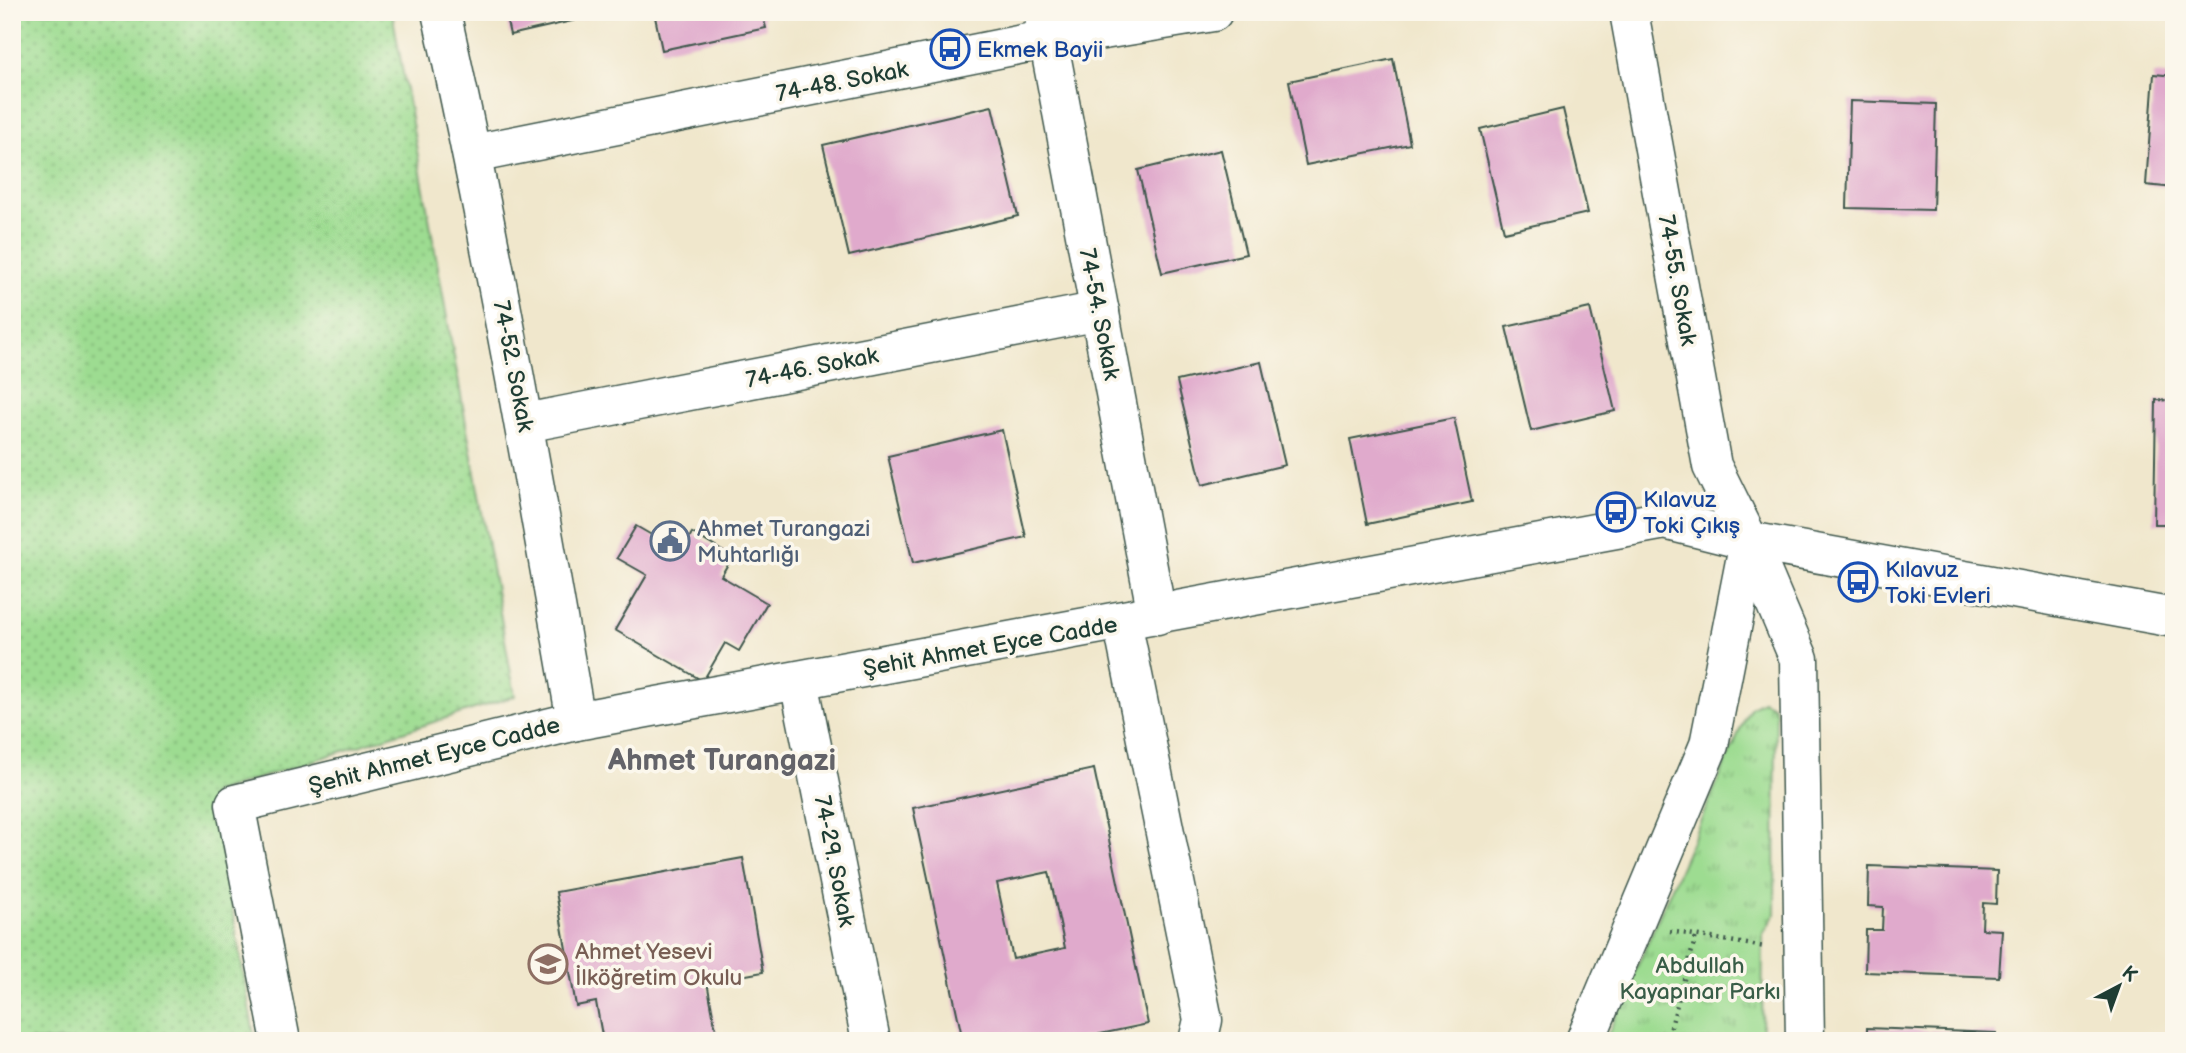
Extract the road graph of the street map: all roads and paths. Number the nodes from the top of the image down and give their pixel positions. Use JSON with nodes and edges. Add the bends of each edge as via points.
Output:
{"nodes":[{"id":1,"x":441,"y":12,"type":"edge"},
{"id":2,"x":1213,"y":12,"type":"edge"},
{"id":3,"x":1629,"y":12,"type":"edge"},
{"id":4,"x":1046,"y":26,"type":"edge"},
{"id":5,"x":472,"y":154,"type":"junction"},
{"id":6,"x":1100,"y":311,"type":"junction"},
{"id":7,"x":525,"y":423,"type":"junction"},
{"id":8,"x":1749,"y":541,"type":"junction"},
{"id":9,"x":1140,"y":618,"type":"junction"},
{"id":10,"x":2174,"y":618,"type":"edge"},
{"id":11,"x":799,"y":681,"type":"junction"},
{"id":12,"x":576,"y":721,"type":"junction"},
{"id":13,"x":1634,"y":924,"type":"junction"},
{"id":14,"x":1696,"y":936,"type":"junction"},
{"id":15,"x":1804,"y":953,"type":"junction"},
{"id":16,"x":281,"y":1041,"type":"edge"},
{"id":17,"x":871,"y":1041,"type":"edge"},
{"id":18,"x":1198,"y":1041,"type":"edge"},
{"id":19,"x":1585,"y":1041,"type":"edge"},
{"id":20,"x":1667,"y":1041,"type":"edge"},
{"id":21,"x":1805,"y":1041,"type":"edge"}],
"edges":[{"from":1,"to":5,"type":"street","name":"74-52. Sokak"},
{"from":2,"to":4,"type":"street","name":"74-48. Sokak"},
{"from":3,"to":8,"type":"street","name":"74-55. Sokak","via":[[1712,466]]},
{"from":4,"to":5,"type":"street","name":"74-48. Sokak"},
{"from":4,"to":6,"type":"street","name":"74-54. Sokak"},
{"from":5,"to":7,"type":"street","name":"74-52. Sokak"},
{"from":6,"to":7,"type":"street","name":"74-46. Sokak"},
{"from":6,"to":9,"type":"street","name":"74-54. Sokak"},
{"from":7,"to":12,"type":"street","name":"74-52. Sokak"},
{"from":8,"to":9,"type":"street","name":"Şehit Ahmet Eyce Cadde","via":[[1665,520]]},
{"from":8,"to":10,"type":"street","name":"Şehit Ahmet Eyce Cadde"},
{"from":8,"to":13,"type":"street","via":[[1709,745]]},
{"from":8,"to":15,"type":"street","name":"74-55. Sokak","via":[[1799,659]]},
{"from":9,"to":11,"type":"street","name":"Şehit Ahmet Eyce Cadde"},
{"from":9,"to":18,"type":"street","name":"74-54. Sokak","via":[[1203,1020]]},
{"from":11,"to":12,"type":"street","name":"Şehit Ahmet Eyce Cadde"},
{"from":11,"to":17,"type":"street","name":"74-29. Sokak"},
{"from":12,"to":16,"type":"street","name":"Şehit Ahmet Eyce Cadde","via":[[235,804]]},
{"from":13,"to":14,"type":"path"},
{"from":13,"to":19,"type":"street"},
{"from":14,"to":15,"type":"path"},
{"from":14,"to":20,"type":"path"},
{"from":15,"to":21,"type":"street","name":"74-55. Sokak"}]}
